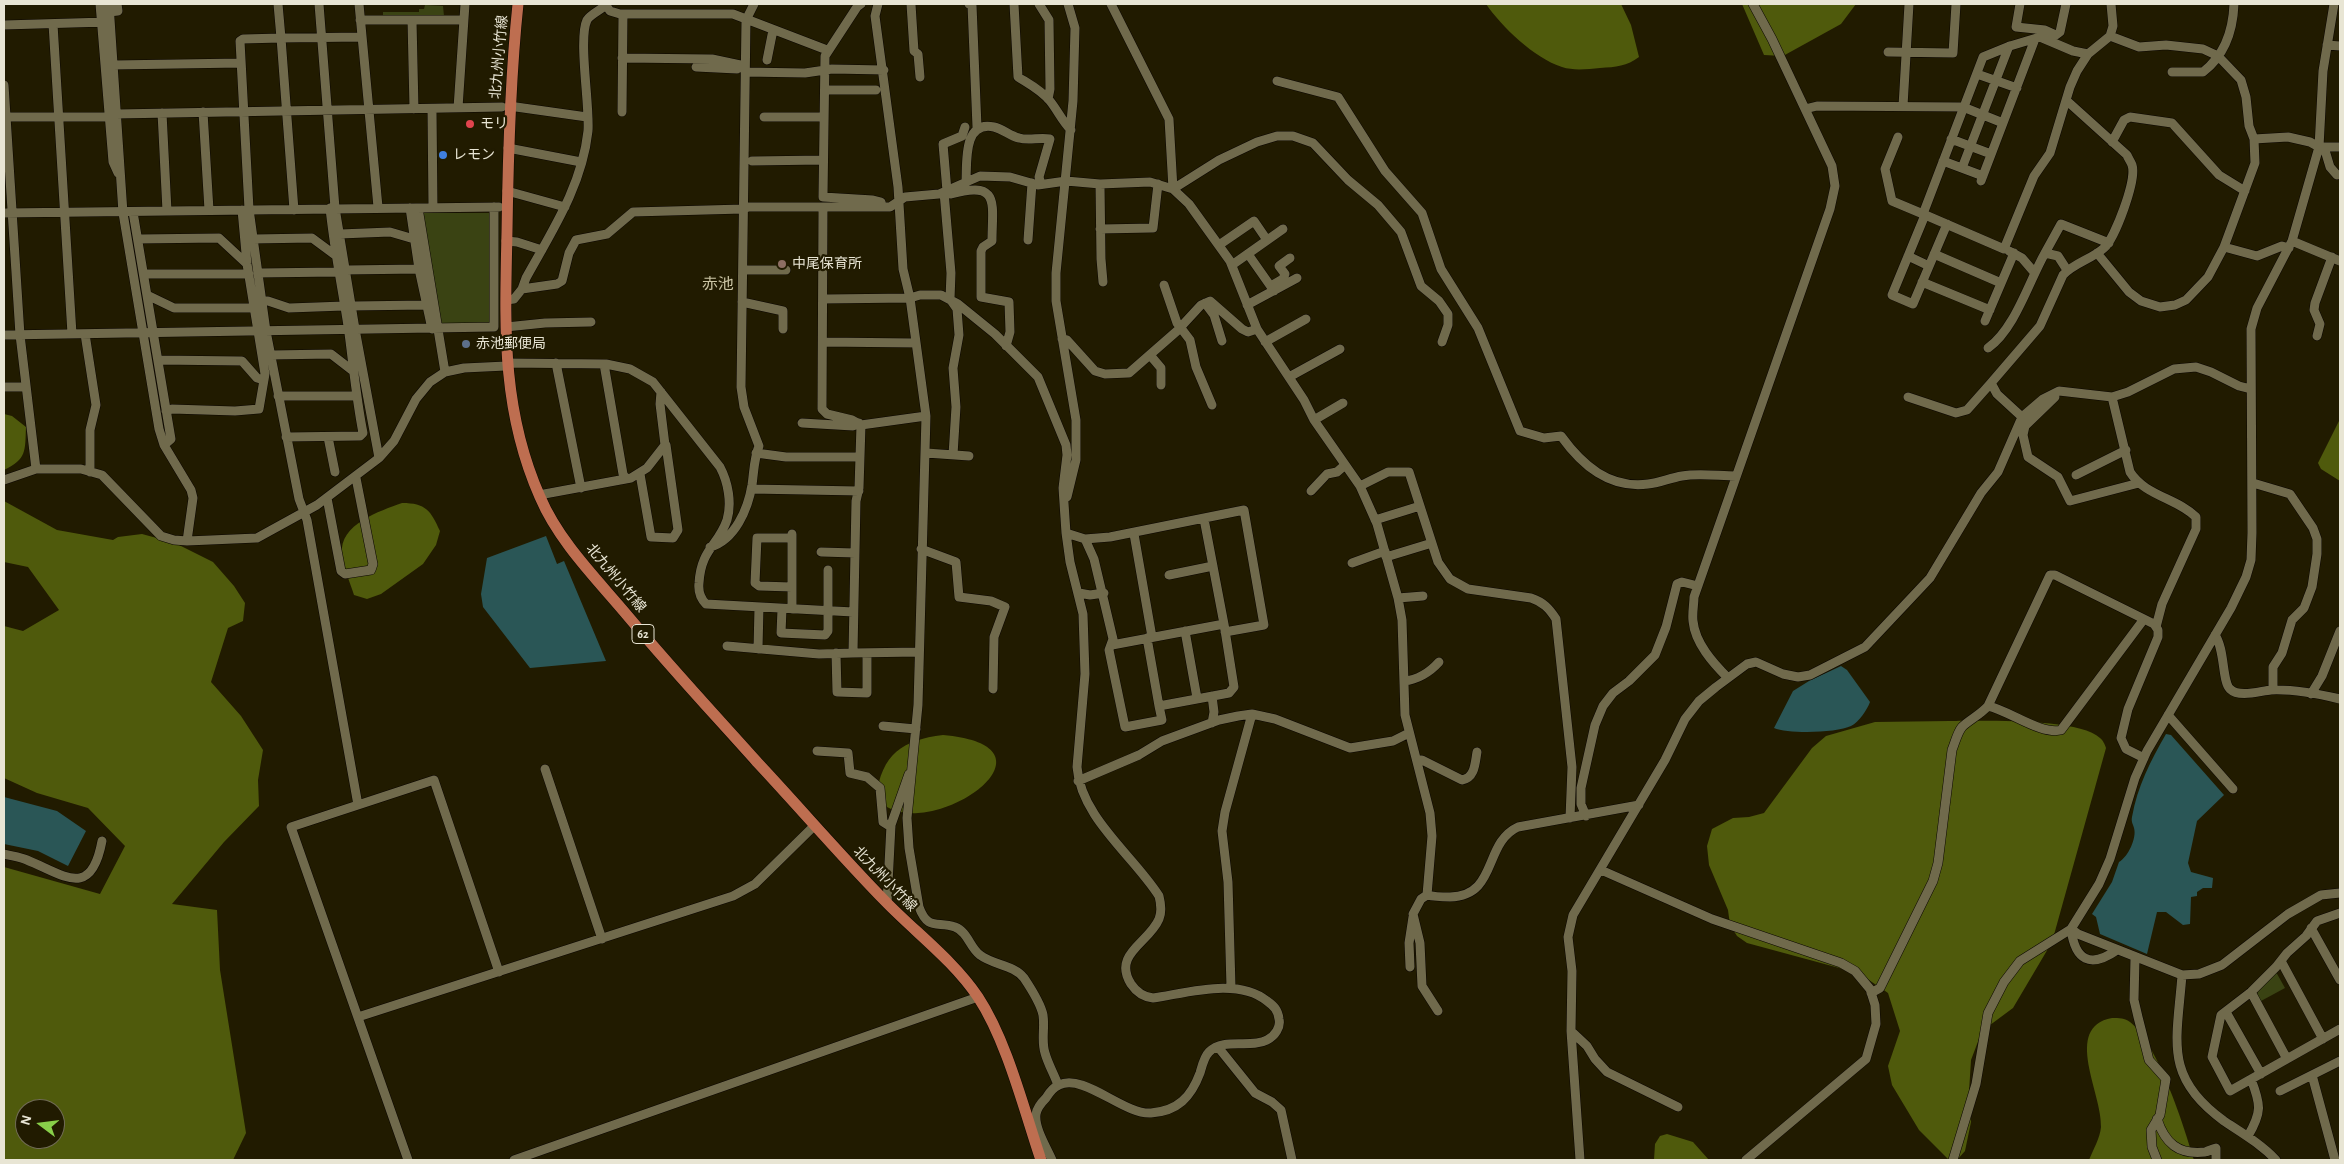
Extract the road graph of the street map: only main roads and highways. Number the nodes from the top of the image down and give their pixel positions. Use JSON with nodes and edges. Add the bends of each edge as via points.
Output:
{"nodes":[{"id":1,"x":518,"y":4,"type":"edge"},
{"id":2,"x":1042,"y":1160,"type":"edge"}],
"edges":[{"from":1,"to":2,"type":"main road","name":"北九州小竹線","number":"62","via":[[506,107],[507,364],[517,430],[539,495],[558,530],[654,647],[814,826],[887,903],[954,966],[978,997],[994,1026]]}]}
